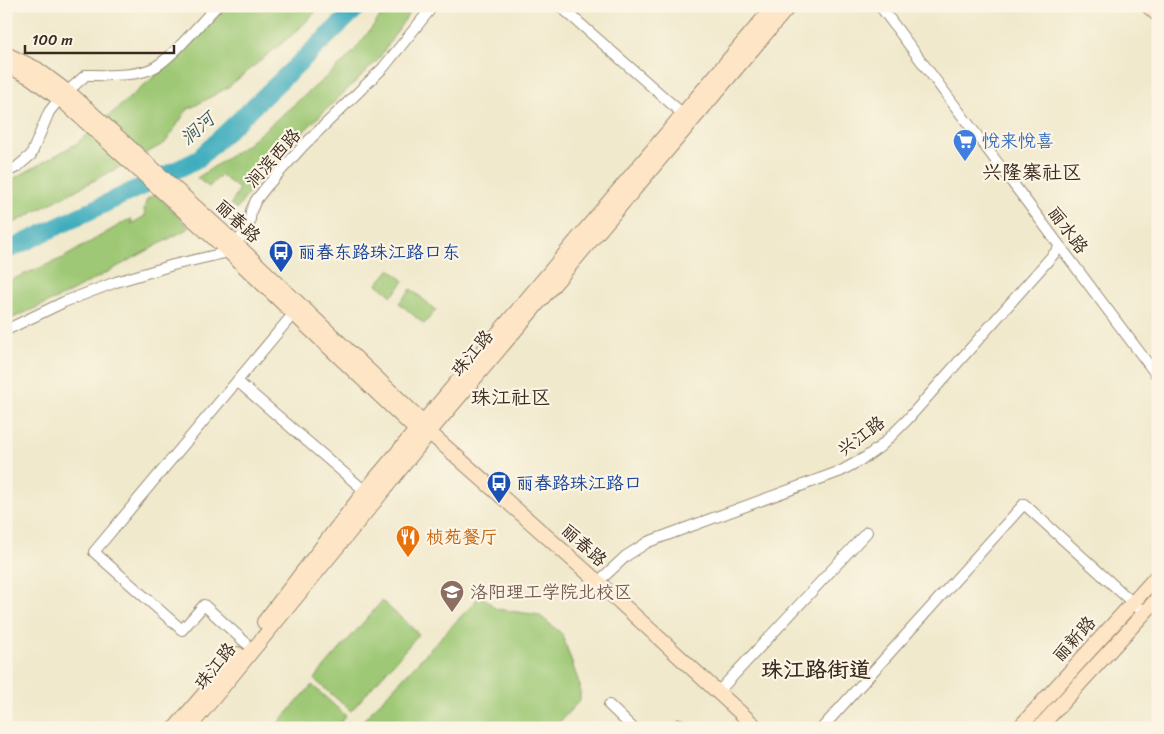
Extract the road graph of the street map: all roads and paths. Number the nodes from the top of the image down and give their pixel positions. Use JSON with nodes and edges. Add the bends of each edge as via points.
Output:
{"nodes":[{"id":1,"x":217,"y":6,"type":"edge"},
{"id":2,"x":433,"y":6,"type":"edge"},
{"id":3,"x":560,"y":6,"type":"edge"},
{"id":4,"x":774,"y":6,"type":"edge"},
{"id":5,"x":789,"y":6,"type":"edge"},
{"id":6,"x":880,"y":6,"type":"edge"},
{"id":7,"x":1148,"y":6,"type":"edge"},
{"id":8,"x":1158,"y":15,"type":"edge"},
{"id":9,"x":6,"y":54,"type":"edge"},
{"id":10,"x":6,"y":65,"type":"edge"},
{"id":11,"x":66,"y":98,"type":"junction"},
{"id":12,"x":683,"y":114,"type":"junction"},
{"id":13,"x":6,"y":172,"type":"edge"},
{"id":14,"x":232,"y":247,"type":"junction"},
{"id":15,"x":1060,"y":248,"type":"junction"},
{"id":16,"x":294,"y":313,"type":"junction"},
{"id":17,"x":6,"y":330,"type":"edge"},
{"id":18,"x":1158,"y":378,"type":"edge"},
{"id":19,"x":236,"y":381,"type":"junction"},
{"id":20,"x":423,"y":428,"type":"junction"},
{"id":21,"x":366,"y":491,"type":"junction"},
{"id":22,"x":867,"y":532,"type":"dead end"},
{"id":23,"x":1158,"y":576,"type":"edge"},
{"id":24,"x":598,"y":582,"type":"junction"},
{"id":25,"x":1158,"y":598,"type":"edge"},
{"id":26,"x":1132,"y":603,"type":"junction"},
{"id":27,"x":1144,"y":613,"type":"junction"},
{"id":28,"x":246,"y":643,"type":"junction"},
{"id":29,"x":718,"y":692,"type":"junction"},
{"id":30,"x":609,"y":706,"type":"dead end"},
{"id":31,"x":748,"y":725,"type":"edge"},
{"id":32,"x":175,"y":728,"type":"edge"},
{"id":33,"x":189,"y":728,"type":"edge"},
{"id":34,"x":632,"y":728,"type":"edge"},
{"id":35,"x":677,"y":728,"type":"edge"},
{"id":36,"x":685,"y":728,"type":"edge"},
{"id":37,"x":822,"y":728,"type":"edge"},
{"id":38,"x":1018,"y":728,"type":"edge"},
{"id":39,"x":1039,"y":728,"type":"edge"}],
"edges":[{"from":1,"to":11,"type":"street","via":[[170,55],[154,67],[139,72],[86,75]]},
{"from":2,"to":14,"type":"street","name":"涧滨西路","via":[[383,68],[267,186],[251,210],[249,227]]},
{"from":3,"to":12,"type":"street"},
{"from":4,"to":12,"type":"main road","name":"珠江路"},
{"from":5,"to":20,"type":"main road","name":"珠江路"},
{"from":6,"to":15,"type":"street","name":"丽水路"},
{"from":7,"to":8,"type":"main road"},
{"from":9,"to":11,"type":"main road","name":"丽春路","via":[[37,69]]},
{"from":10,"to":11,"type":"main road","name":"丽春路"},
{"from":11,"to":13,"type":"street","via":[[48,112],[31,155]]},
{"from":11,"to":14,"type":"main road","name":"丽春路"},
{"from":12,"to":20,"type":"main road","name":"珠江路"},
{"from":14,"to":16,"type":"main road","name":"丽春路"},
{"from":14,"to":17,"type":"street","via":[[116,282]]},
{"from":14,"to":20,"type":"main road","name":"丽春路"},
{"from":15,"to":18,"type":"street","name":"丽水路"},
{"from":15,"to":24,"type":"street","name":"兴江路","via":[[907,420],[866,457],[841,471],[648,542],[626,556]]},
{"from":16,"to":19,"type":"street"},
{"from":16,"to":20,"type":"main road","name":"丽春路"},
{"from":19,"to":21,"type":"street"},
{"from":19,"to":28,"type":"street","via":[[94,552],[182,630],[204,605]]},
{"from":20,"to":21,"type":"main road","name":"珠江路"},
{"from":20,"to":24,"type":"main road","name":"丽春路"},
{"from":20,"to":33,"type":"main road","name":"珠江路"},
{"from":21,"to":28,"type":"main road","name":"珠江路"},
{"from":22,"to":29,"type":"street"},
{"from":23,"to":26,"type":"main road","name":"丽新路"},
{"from":24,"to":29,"type":"main road","name":"丽春路"},
{"from":25,"to":27,"type":"main road","name":"丽新路"},
{"from":26,"to":27,"type":"street"},
{"from":26,"to":37,"type":"street","via":[[1024,504]]},
{"from":26,"to":38,"type":"main road","name":"丽新路"},
{"from":27,"to":39,"type":"main road","name":"丽新路"},
{"from":28,"to":32,"type":"main road","name":"珠江路"},
{"from":29,"to":31,"type":"main road","name":"丽春路"},
{"from":30,"to":34,"type":"street"},
{"from":35,"to":36,"type":"street","via":[[680,724]]}]}
